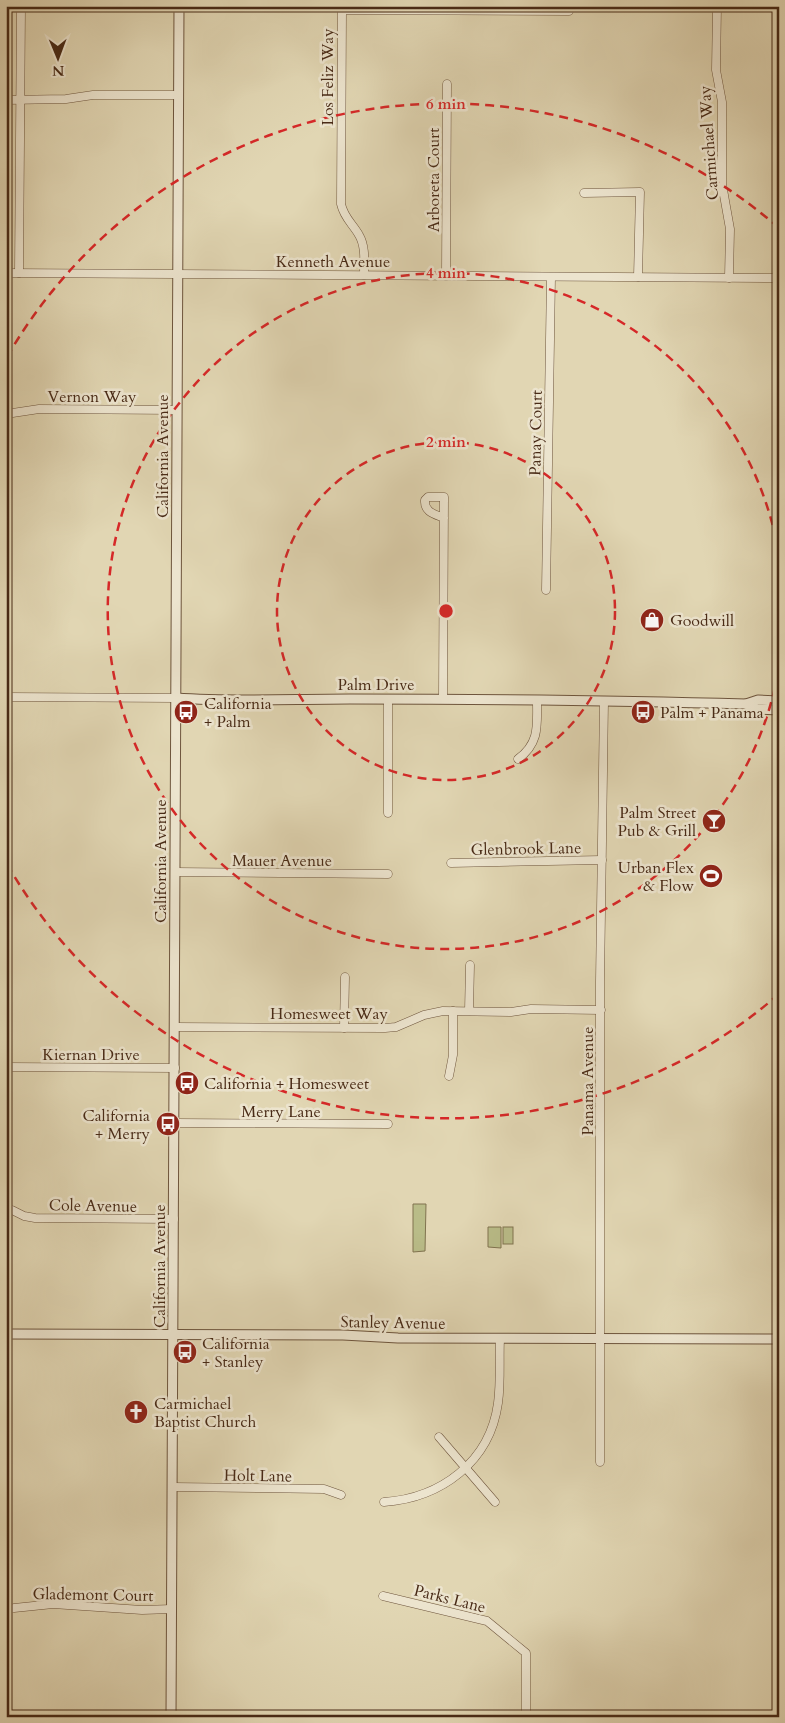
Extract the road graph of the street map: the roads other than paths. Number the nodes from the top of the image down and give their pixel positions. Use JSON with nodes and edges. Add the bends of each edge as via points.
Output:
{"nodes":[{"id":1,"x":21,"y":6,"type":"edge"},
{"id":2,"x":179,"y":6,"type":"edge"},
{"id":3,"x":717,"y":6,"type":"edge"},
{"id":4,"x":569,"y":11,"type":"dead end"},
{"id":5,"x":447,"y":84,"type":"dead end"},
{"id":6,"x":179,"y":95,"type":"junction"},
{"id":7,"x":6,"y":100,"type":"edge"},
{"id":8,"x":20,"y":100,"type":"junction"},
{"id":9,"x":584,"y":193,"type":"dead end"},
{"id":10,"x":6,"y":273,"type":"edge"},
{"id":11,"x":19,"y":273,"type":"junction"},
{"id":12,"x":178,"y":274,"type":"junction"},
{"id":13,"x":364,"y":275,"type":"junction"},
{"id":14,"x":446,"y":276,"type":"junction"},
{"id":15,"x":551,"y":277,"type":"junction"},
{"id":16,"x":638,"y":278,"type":"junction"},
{"id":17,"x":729,"y":278,"type":"junction"},
{"id":18,"x":779,"y":278,"type":"edge"},
{"id":19,"x":177,"y":410,"type":"junction"},
{"id":20,"x":6,"y":414,"type":"edge"},
{"id":21,"x":444,"y":518,"type":"dead end"},
{"id":22,"x":546,"y":590,"type":"dead end"},
{"id":23,"x":6,"y":697,"type":"edge"},
{"id":24,"x":176,"y":698,"type":"junction"},
{"id":25,"x":388,"y":699,"type":"junction"},
{"id":26,"x":443,"y":699,"type":"junction"},
{"id":27,"x":537,"y":700,"type":"junction"},
{"id":28,"x":604,"y":701,"type":"junction"},
{"id":29,"x":779,"y":701,"type":"edge"},
{"id":30,"x":746,"y":704,"type":"junction"},
{"id":31,"x":779,"y":710,"type":"edge"},
{"id":32,"x":518,"y":759,"type":"dead end"},
{"id":33,"x":6,"y":769,"type":"edge"},
{"id":34,"x":6,"y":782,"type":"edge"},
{"id":35,"x":388,"y":813,"type":"dead end"},
{"id":36,"x":602,"y":860,"type":"junction"},
{"id":37,"x":450,"y":863,"type":"dead end"},
{"id":38,"x":176,"y":872,"type":"junction"},
{"id":39,"x":388,"y":874,"type":"dead end"},
{"id":40,"x":470,"y":965,"type":"dead end"},
{"id":41,"x":345,"y":977,"type":"dead end"},
{"id":42,"x":601,"y":1010,"type":"junction"},
{"id":43,"x":453,"y":1011,"type":"junction"},
{"id":44,"x":469,"y":1011,"type":"junction"},
{"id":45,"x":175,"y":1027,"type":"junction"},
{"id":46,"x":344,"y":1028,"type":"junction"},
{"id":47,"x":6,"y":1067,"type":"edge"},
{"id":48,"x":175,"y":1068,"type":"junction"},
{"id":49,"x":450,"y":1076,"type":"dead end"},
{"id":50,"x":175,"y":1123,"type":"junction"},
{"id":51,"x":388,"y":1124,"type":"dead end"},
{"id":52,"x":12,"y":1210,"type":"dead end"},
{"id":53,"x":174,"y":1219,"type":"junction"},
{"id":54,"x":6,"y":1334,"type":"edge"},
{"id":55,"x":174,"y":1334,"type":"junction"},
{"id":56,"x":500,"y":1338,"type":"junction"},
{"id":57,"x":600,"y":1339,"type":"junction"},
{"id":58,"x":779,"y":1339,"type":"edge"},
{"id":59,"x":439,"y":1437,"type":"dead end"},
{"id":60,"x":600,"y":1462,"type":"dead end"},
{"id":61,"x":466,"y":1468,"type":"junction"},
{"id":62,"x":172,"y":1487,"type":"junction"},
{"id":63,"x":341,"y":1495,"type":"dead end"},
{"id":64,"x":384,"y":1502,"type":"dead end"},
{"id":65,"x":495,"y":1502,"type":"dead end"},
{"id":66,"x":383,"y":1596,"type":"dead end"},
{"id":67,"x":14,"y":1608,"type":"dead end"},
{"id":68,"x":172,"y":1609,"type":"junction"},
{"id":69,"x":171,"y":1717,"type":"edge"},
{"id":70,"x":526,"y":1717,"type":"edge"}],
"edges":[{"from":1,"to":8,"type":"street"},
{"from":2,"to":6,"type":"street","name":"California Avenue"},
{"from":3,"to":17,"type":"street","name":"Carmichael Way","via":[[716,70],[722,102],[722,184],[729,223]]},
{"from":4,"to":13,"type":"street","name":"Los Feliz Way","via":[[342,10],[341,204],[346,218],[362,240]]},
{"from":5,"to":14,"type":"street","name":"Arboreta Court"},
{"from":6,"to":8,"type":"street","via":[[93,95]]},
{"from":6,"to":12,"type":"street","name":"California Avenue"},
{"from":7,"to":8,"type":"street"},
{"from":8,"to":11,"type":"street"},
{"from":9,"to":16,"type":"street","via":[[640,192]]},
{"from":10,"to":11,"type":"street","name":"Kenneth Avenue"},
{"from":11,"to":12,"type":"street","name":"Kenneth Avenue"},
{"from":12,"to":13,"type":"street","name":"Kenneth Avenue"},
{"from":12,"to":19,"type":"street","name":"California Avenue"},
{"from":13,"to":14,"type":"street","name":"Kenneth Avenue"},
{"from":14,"to":15,"type":"street","name":"Kenneth Avenue"},
{"from":15,"to":16,"type":"street","name":"Kenneth Avenue"},
{"from":15,"to":22,"type":"street","name":"Panay Court"},
{"from":16,"to":17,"type":"street","name":"Kenneth Avenue"},
{"from":17,"to":18,"type":"street","name":"Kenneth Avenue"},
{"from":19,"to":20,"type":"street","name":"Vernon Way","via":[[39,409]]},
{"from":19,"to":24,"type":"street","name":"California Avenue"},
{"from":21,"to":26,"type":"street"},
{"from":23,"to":24,"type":"street","name":"Palm Drive"},
{"from":24,"to":25,"type":"street","name":"Palm Drive","via":[[212,701]]},
{"from":24,"to":38,"type":"street","name":"California Avenue"},
{"from":25,"to":26,"type":"street","name":"Palm Drive"},
{"from":25,"to":35,"type":"street"},
{"from":26,"to":27,"type":"street","name":"Palm Drive"},
{"from":27,"to":28,"type":"street","name":"Palm Drive"},
{"from":27,"to":32,"type":"street","via":[[536,737],[528,751]]},
{"from":28,"to":30,"type":"street","name":"Palm Drive"},
{"from":28,"to":36,"type":"street","name":"Panama Avenue"},
{"from":29,"to":30,"type":"street","name":"Palm Drive","via":[[758,700]]},
{"from":30,"to":31,"type":"street","name":"Palm Drive","via":[[757,709]]},
{"from":33,"to":34,"type":"street"},
{"from":36,"to":37,"type":"street","name":"Glenbrook Lane"},
{"from":36,"to":42,"type":"street","name":"Panama Avenue"},
{"from":38,"to":39,"type":"street","name":"Mauer Avenue"},
{"from":38,"to":45,"type":"street","name":"California Avenue"},
{"from":40,"to":44,"type":"street"},
{"from":41,"to":46,"type":"street"},
{"from":42,"to":44,"type":"street","name":"Homesweet Way"},
{"from":42,"to":57,"type":"street","name":"Panama Avenue"},
{"from":43,"to":44,"type":"street","name":"Homesweet Way"},
{"from":43,"to":46,"type":"street","name":"Homesweet Way","via":[[434,1012],[391,1028]]},
{"from":43,"to":49,"type":"street"},
{"from":45,"to":46,"type":"street","name":"Homesweet Way"},
{"from":45,"to":48,"type":"street","name":"California Avenue"},
{"from":47,"to":48,"type":"street","name":"Kiernan Drive"},
{"from":48,"to":50,"type":"street","name":"California Avenue"},
{"from":50,"to":51,"type":"street","name":"Merry Lane"},
{"from":50,"to":53,"type":"street","name":"California Avenue"},
{"from":52,"to":53,"type":"street","name":"Cole Avenue","via":[[35,1218]]},
{"from":53,"to":55,"type":"street","name":"California Avenue"},
{"from":54,"to":55,"type":"street","name":"Stanley Avenue"},
{"from":55,"to":56,"type":"street","name":"Stanley Avenue"},
{"from":55,"to":62,"type":"street","name":"California Avenue"},
{"from":56,"to":57,"type":"street","name":"Stanley Avenue"},
{"from":56,"to":61,"type":"street","via":[[496,1416],[481,1449]]},
{"from":57,"to":58,"type":"street","name":"Stanley Avenue"},
{"from":57,"to":60,"type":"street","name":"Panama Avenue"},
{"from":59,"to":61,"type":"street"},
{"from":61,"to":64,"type":"street","via":[[431,1492]]},
{"from":61,"to":65,"type":"street"},
{"from":62,"to":63,"type":"street","name":"Holt Lane","via":[[324,1489]]},
{"from":62,"to":68,"type":"street","name":"California Avenue"},
{"from":66,"to":70,"type":"street","name":"Parks Lane","via":[[488,1620],[526,1653]]},
{"from":67,"to":68,"type":"street","name":"Glademont Court","via":[[53,1604]]},
{"from":68,"to":69,"type":"street","name":"California Avenue"}]}
